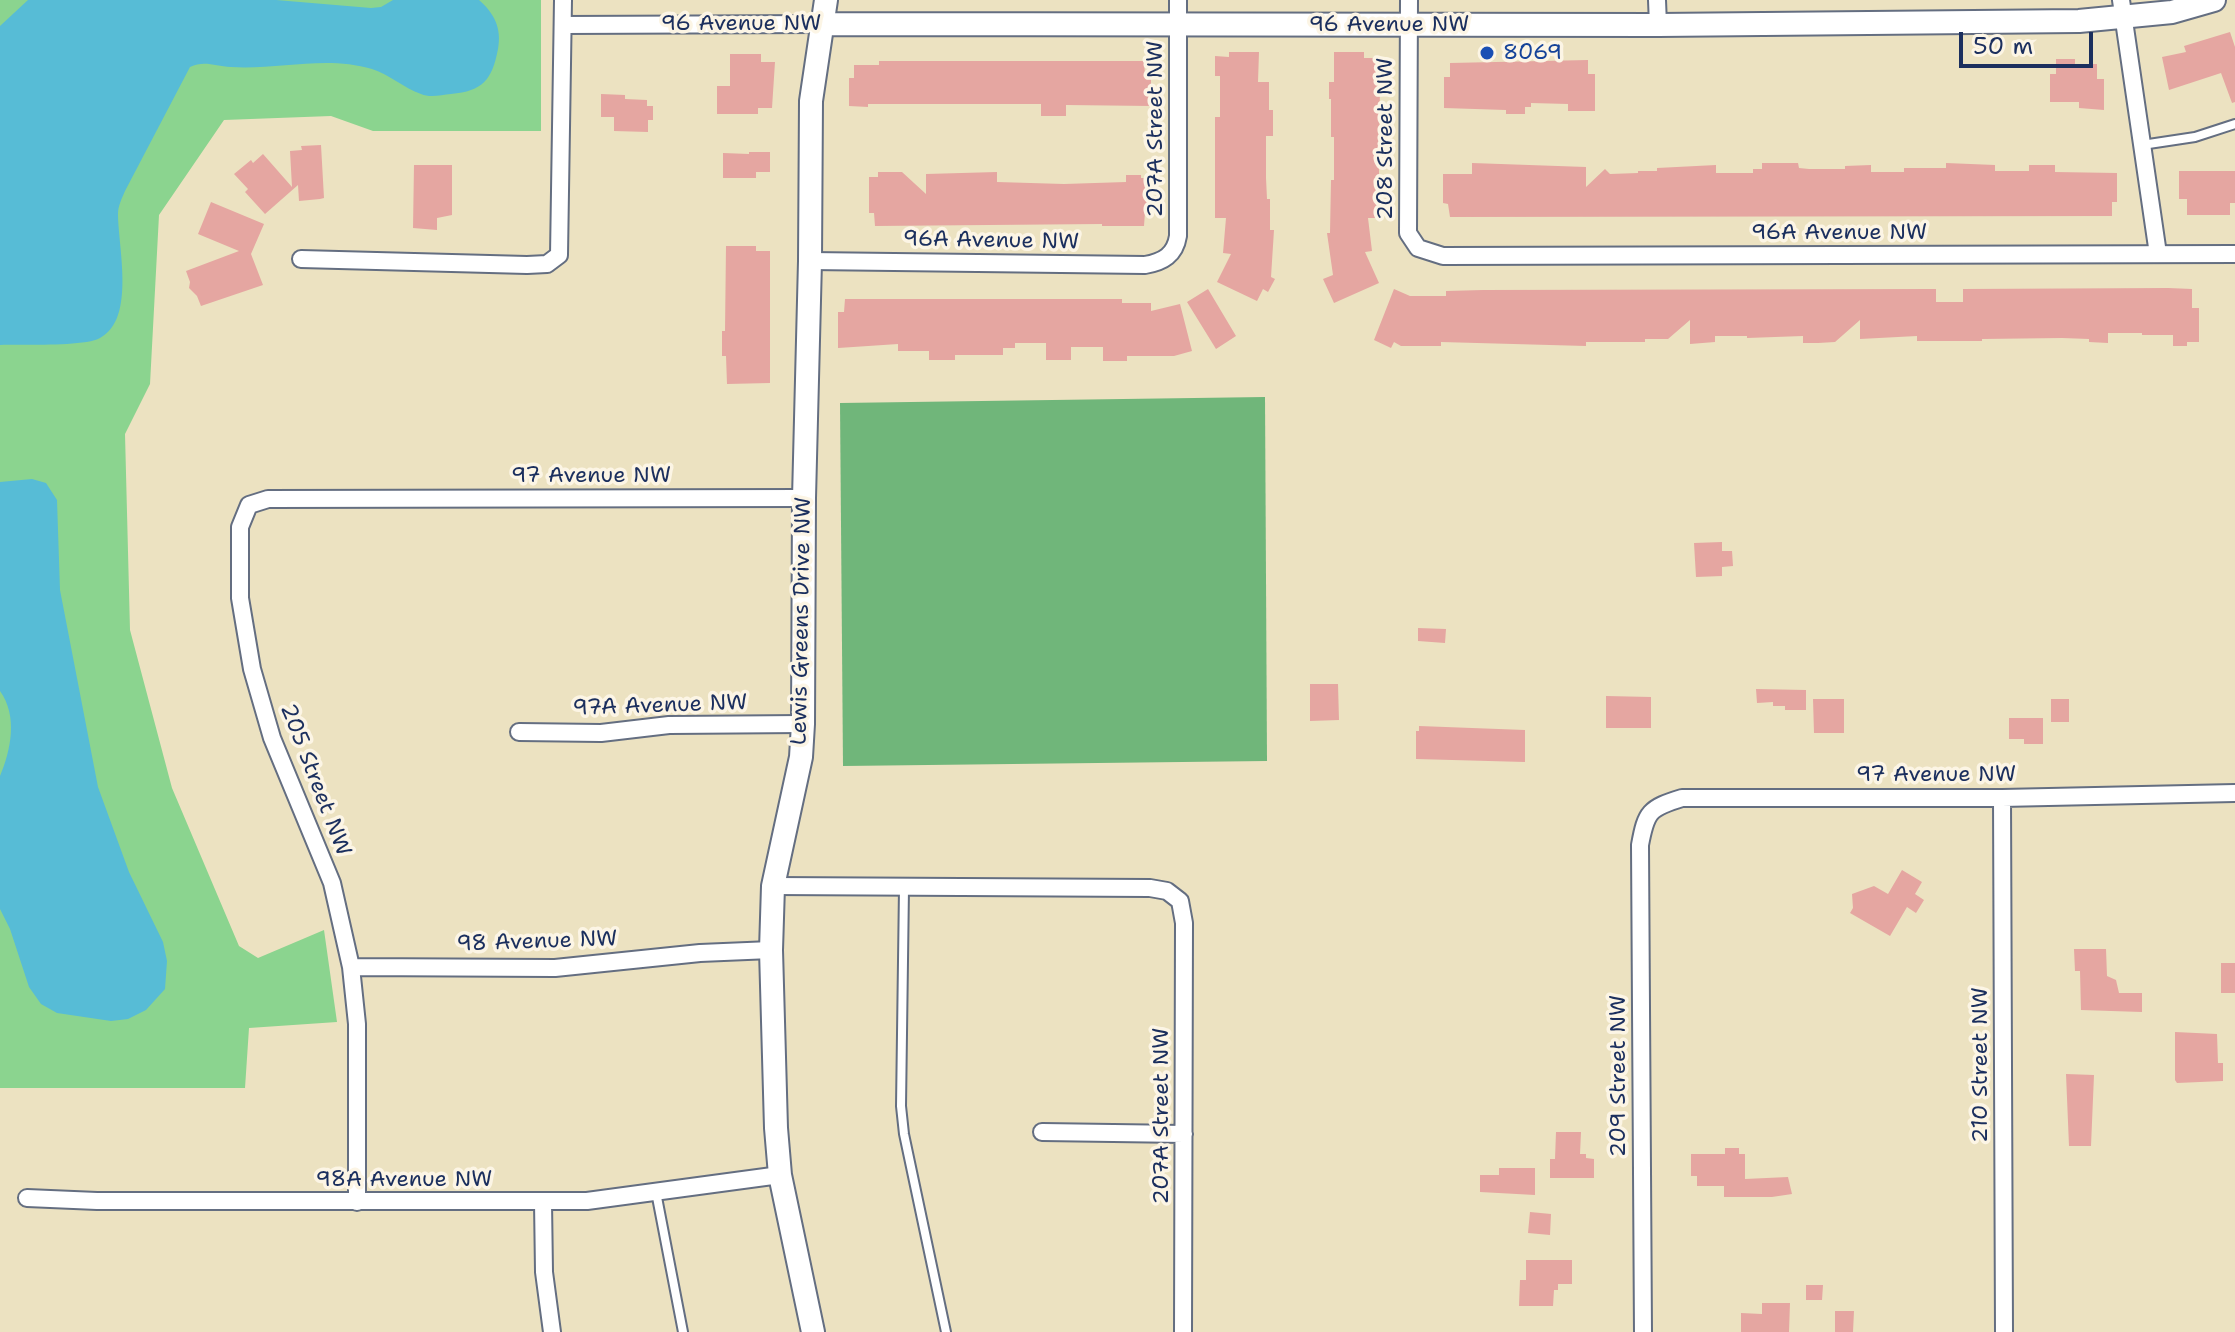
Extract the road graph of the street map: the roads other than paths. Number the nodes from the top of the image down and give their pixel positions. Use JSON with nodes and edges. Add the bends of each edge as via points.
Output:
{"nodes":[{"id":1,"x":563,"y":0,"type":"edge"},
{"id":2,"x":826,"y":0,"type":"edge"},
{"id":3,"x":1178,"y":0,"type":"edge"},
{"id":4,"x":1409,"y":0,"type":"edge"},
{"id":5,"x":1657,"y":0,"type":"edge"},
{"id":6,"x":2214,"y":0,"type":"edge"},
{"id":7,"x":2122,"y":9,"type":"edge"},
{"id":8,"x":822,"y":24,"type":"junction"},
{"id":9,"x":563,"y":25,"type":"junction"},
{"id":10,"x":1178,"y":25,"type":"junction"},
{"id":11,"x":1409,"y":25,"type":"junction"},
{"id":12,"x":1658,"y":25,"type":"junction"},
{"id":13,"x":2235,"y":124,"type":"edge"},
{"id":14,"x":2141,"y":145,"type":"junction"},
{"id":15,"x":2158,"y":254,"type":"junction"},
{"id":16,"x":2235,"y":254,"type":"edge"},
{"id":17,"x":1170,"y":256,"type":"joint"},
{"id":18,"x":1443,"y":256,"type":"joint"},
{"id":19,"x":301,"y":259,"type":"dead end"},
{"id":20,"x":810,"y":261,"type":"junction"},
{"id":21,"x":378,"y":498,"type":"joint"},
{"id":22,"x":804,"y":498,"type":"junction"},
{"id":23,"x":803,"y":724,"type":"junction"},
{"id":24,"x":519,"y":732,"type":"dead end"},
{"id":25,"x":2235,"y":793,"type":"edge"},
{"id":26,"x":2002,"y":798,"type":"junction"},
{"id":27,"x":1644,"y":819,"type":"joint"},
{"id":28,"x":773,"y":886,"type":"junction"},
{"id":29,"x":904,"y":888,"type":"junction"},
{"id":30,"x":771,"y":950,"type":"junction"},
{"id":31,"x":351,"y":967,"type":"junction"},
{"id":32,"x":1042,"y":1132,"type":"dead end"},
{"id":33,"x":1184,"y":1134,"type":"junction"},
{"id":34,"x":780,"y":1175,"type":"junction"},
{"id":35,"x":656,"y":1192,"type":"junction"},
{"id":36,"x":27,"y":1198,"type":"dead end"},
{"id":37,"x":357,"y":1202,"type":"junction"},
{"id":38,"x":543,"y":1202,"type":"junction"},
{"id":39,"x":552,"y":1332,"type":"edge"},
{"id":40,"x":683,"y":1332,"type":"edge"},
{"id":41,"x":813,"y":1332,"type":"edge"},
{"id":42,"x":946,"y":1332,"type":"edge"},
{"id":43,"x":1183,"y":1332,"type":"edge"},
{"id":44,"x":1643,"y":1332,"type":"edge"},
{"id":45,"x":2004,"y":1332,"type":"edge"}],
"edges":[{"from":1,"to":9,"type":"street"},
{"from":2,"to":8,"type":"street","name":"Lewis Greens Drive NW"},
{"from":3,"to":10,"type":"street","name":"207A Street NW"},
{"from":4,"to":11,"type":"street","name":"208 Street NW"},
{"from":5,"to":12,"type":"street"},
{"from":6,"to":7,"type":"street","name":"96 Avenue NW","via":[[2172,12]]},
{"from":7,"to":12,"type":"street","name":"96 Avenue NW","via":[[2079,21]]},
{"from":7,"to":14,"type":"street"},
{"from":8,"to":9,"type":"street","name":"96 Avenue NW"},
{"from":8,"to":10,"type":"street","name":"96 Avenue NW"},
{"from":8,"to":20,"type":"street","name":"Lewis Greens Drive NW","via":[[811,101]]},
{"from":9,"to":19,"type":"street","via":[[559,255],[547,264],[527,265]]},
{"from":10,"to":11,"type":"street","name":"96 Avenue NW"},
{"from":10,"to":17,"type":"street","name":"207A Street NW","via":[[1178,236]]},
{"from":11,"to":12,"type":"street","name":"96 Avenue NW"},
{"from":11,"to":18,"type":"street","name":"208 Street NW","via":[[1408,233],[1418,248]]},
{"from":13,"to":14,"type":"lane"},
{"from":14,"to":15,"type":"street"},
{"from":15,"to":16,"type":"street","name":"96A Avenue NW"},
{"from":15,"to":18,"type":"street","name":"96A Avenue NW"},
{"from":17,"to":20,"type":"street","name":"96A Avenue NW","via":[[1145,265]]},
{"from":20,"to":22,"type":"street","name":"Lewis Greens Drive NW"},
{"from":21,"to":22,"type":"street","name":"97 Avenue NW"},
{"from":21,"to":31,"type":"street","name":"205 Street NW","via":[[268,499],[249,505],[240,527],[240,598],[252,669],[272,738],[332,883]]},
{"from":22,"to":23,"type":"street","name":"Lewis Greens Drive NW"},
{"from":23,"to":24,"type":"street","name":"97A Avenue NW"},
{"from":23,"to":28,"type":"street","name":"Lewis Greens Drive NW","via":[[801,757]]},
{"from":25,"to":26,"type":"street","name":"97 Avenue NW"},
{"from":26,"to":27,"type":"street","name":"97 Avenue NW","via":[[1682,798]]},
{"from":26,"to":45,"type":"street","name":"210 Street NW"},
{"from":27,"to":44,"type":"street","name":"209 Street NW"},
{"from":28,"to":29,"type":"street"},
{"from":28,"to":30,"type":"street","name":"Lewis Greens Drive NW"},
{"from":29,"to":33,"type":"street","name":"207A Street NW","via":[[1150,888],[1167,891],[1180,901]]},
{"from":29,"to":42,"type":"lane","via":[[901,1106]]},
{"from":30,"to":31,"type":"street","name":"98 Avenue NW","via":[[576,967]]},
{"from":30,"to":34,"type":"street","name":"Lewis Greens Drive NW"},
{"from":31,"to":37,"type":"street","name":"205 Street NW","via":[[357,1024]]},
{"from":32,"to":33,"type":"street"},
{"from":33,"to":43,"type":"street","name":"207A Street NW"},
{"from":34,"to":35,"type":"street","name":"98A Avenue NW"},
{"from":34,"to":41,"type":"street","name":"Lewis Greens Drive NW"},
{"from":35,"to":38,"type":"street","name":"98A Avenue NW"},
{"from":35,"to":40,"type":"lane"},
{"from":36,"to":37,"type":"street","name":"98A Avenue NW"},
{"from":37,"to":38,"type":"street","name":"98A Avenue NW"},
{"from":38,"to":39,"type":"street"}]}
